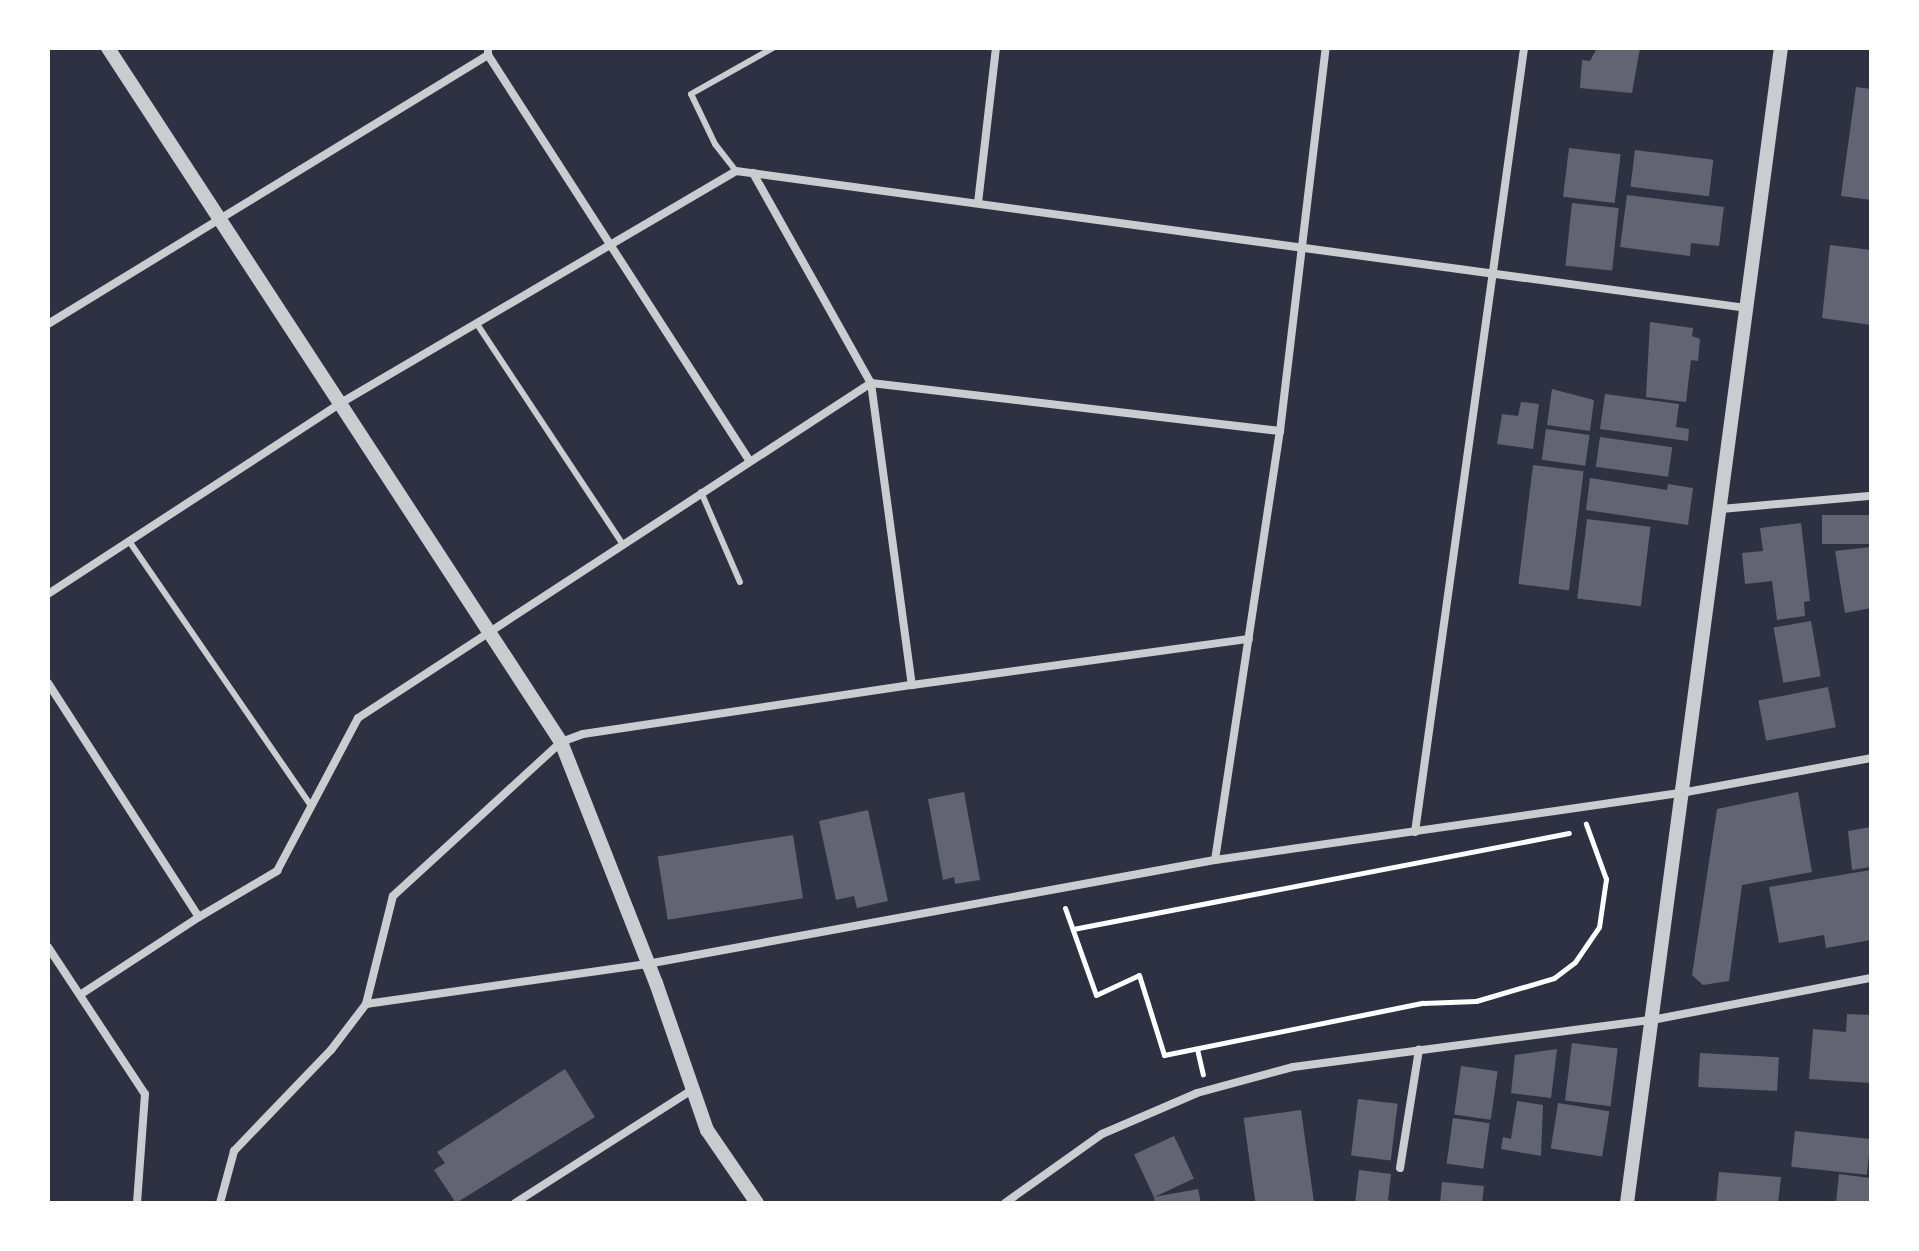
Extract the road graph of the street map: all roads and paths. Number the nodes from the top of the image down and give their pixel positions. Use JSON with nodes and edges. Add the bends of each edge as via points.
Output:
{"nodes":[{"id":1,"x":108,"y":48,"type":"edge"},
{"id":2,"x":773,"y":48,"type":"edge"},
{"id":3,"x":996,"y":48,"type":"edge"},
{"id":4,"x":1326,"y":48,"type":"edge"},
{"id":5,"x":1524,"y":48,"type":"edge"},
{"id":6,"x":1781,"y":48,"type":"edge"},
{"id":7,"x":488,"y":51,"type":"edge"},
{"id":8,"x":736,"y":171,"type":"junction"},
{"id":9,"x":753,"y":173,"type":"junction"},
{"id":10,"x":978,"y":203,"type":"junction"},
{"id":11,"x":219,"y":221,"type":"junction"},
{"id":12,"x":611,"y":245,"type":"junction"},
{"id":13,"x":1303,"y":246,"type":"junction"},
{"id":14,"x":1493,"y":276,"type":"junction"},
{"id":15,"x":1746,"y":308,"type":"junction"},
{"id":16,"x":48,"y":324,"type":"edge"},
{"id":17,"x":477,"y":324,"type":"junction"},
{"id":18,"x":871,"y":383,"type":"junction"},
{"id":19,"x":339,"y":404,"type":"junction"},
{"id":20,"x":1280,"y":431,"type":"junction"},
{"id":21,"x":750,"y":461,"type":"junction"},
{"id":22,"x":701,"y":492,"type":"junction"},
{"id":23,"x":1871,"y":496,"type":"edge"},
{"id":24,"x":1721,"y":509,"type":"junction"},
{"id":25,"x":129,"y":541,"type":"junction"},
{"id":26,"x":622,"y":543,"type":"junction"},
{"id":27,"x":740,"y":582,"type":"dead end"},
{"id":28,"x":48,"y":594,"type":"edge"},
{"id":29,"x":486,"y":630,"type":"junction"},
{"id":30,"x":1249,"y":639,"type":"junction"},
{"id":31,"x":48,"y":683,"type":"edge"},
{"id":32,"x":912,"y":685,"type":"junction"},
{"id":33,"x":561,"y":742,"type":"junction"},
{"id":34,"x":1871,"y":758,"type":"edge"},
{"id":35,"x":1681,"y":793,"type":"junction"},
{"id":36,"x":311,"y":806,"type":"junction"},
{"id":37,"x":1586,"y":807,"type":"junction"},
{"id":38,"x":1585,"y":830,"type":"junction"},
{"id":39,"x":1415,"y":832,"type":"junction"},
{"id":40,"x":1215,"y":860,"type":"junction"},
{"id":41,"x":1058,"y":889,"type":"junction"},
{"id":42,"x":199,"y":917,"type":"junction"},
{"id":43,"x":1073,"y":929,"type":"junction"},
{"id":44,"x":48,"y":947,"type":"edge"},
{"id":45,"x":647,"y":964,"type":"junction"},
{"id":46,"x":1871,"y":978,"type":"edge"},
{"id":47,"x":80,"y":995,"type":"junction"},
{"id":48,"x":366,"y":1004,"type":"junction"},
{"id":49,"x":1652,"y":1020,"type":"junction"},
{"id":50,"x":1419,"y":1050,"type":"junction"},
{"id":51,"x":693,"y":1089,"type":"junction"},
{"id":52,"x":1400,"y":1168,"type":"dead end"},
{"id":53,"x":137,"y":1203,"type":"edge"},
{"id":54,"x":220,"y":1203,"type":"edge"},
{"id":55,"x":515,"y":1203,"type":"edge"},
{"id":56,"x":757,"y":1203,"type":"edge"},
{"id":57,"x":1005,"y":1203,"type":"edge"},
{"id":58,"x":1627,"y":1203,"type":"edge"}],
"edges":[{"from":1,"to":11,"type":"street"},
{"from":2,"to":8,"type":"lane","via":[[691,94],[715,144]]},
{"from":3,"to":10,"type":"street"},
{"from":4,"to":13,"type":"street"},
{"from":5,"to":14,"type":"street"},
{"from":6,"to":15,"type":"street"},
{"from":7,"to":11,"type":"street"},
{"from":7,"to":12,"type":"street"},
{"from":8,"to":9,"type":"street"},
{"from":8,"to":12,"type":"street"},
{"from":9,"to":10,"type":"street"},
{"from":9,"to":18,"type":"street"},
{"from":10,"to":13,"type":"street"},
{"from":11,"to":16,"type":"street"},
{"from":11,"to":19,"type":"street"},
{"from":12,"to":17,"type":"street"},
{"from":12,"to":21,"type":"street"},
{"from":13,"to":14,"type":"street"},
{"from":13,"to":20,"type":"street"},
{"from":14,"to":15,"type":"street"},
{"from":14,"to":39,"type":"street"},
{"from":15,"to":24,"type":"street"},
{"from":17,"to":19,"type":"street"},
{"from":17,"to":26,"type":"lane"},
{"from":18,"to":20,"type":"street"},
{"from":18,"to":21,"type":"street"},
{"from":18,"to":32,"type":"street"},
{"from":19,"to":25,"type":"street"},
{"from":19,"to":29,"type":"street"},
{"from":20,"to":30,"type":"street"},
{"from":21,"to":22,"type":"street"},
{"from":22,"to":26,"type":"street"},
{"from":22,"to":27,"type":"lane"},
{"from":23,"to":24,"type":"street"},
{"from":24,"to":35,"type":"street"},
{"from":25,"to":28,"type":"street"},
{"from":25,"to":36,"type":"lane"},
{"from":26,"to":29,"type":"street"},
{"from":29,"to":33,"type":"street"},
{"from":29,"to":36,"type":"street","via":[[358,718]]},
{"from":30,"to":32,"type":"street"},
{"from":30,"to":40,"type":"street"},
{"from":31,"to":42,"type":"street"},
{"from":32,"to":33,"type":"street","via":[[583,734]]},
{"from":33,"to":45,"type":"street"},
{"from":33,"to":48,"type":"street","via":[[393,896]]},
{"from":34,"to":35,"type":"street"},
{"from":35,"to":37,"type":"street"},
{"from":35,"to":49,"type":"street"},
{"from":36,"to":42,"type":"street","via":[[277,871]]},
{"from":37,"to":38,"type":"path"},
{"from":37,"to":39,"type":"street"},
{"from":38,"to":43,"type":"path"},
{"from":38,"to":43,"type":"path","via":[[1606,879],[1599,927],[1575,962],[1554,978],[1476,1001],[1423,1003],[1164,1055],[1139,975],[1096,995]]},
{"from":39,"to":40,"type":"street"},
{"from":40,"to":41,"type":"street"},
{"from":41,"to":43,"type":"path"},
{"from":41,"to":45,"type":"street"},
{"from":42,"to":47,"type":"street"},
{"from":44,"to":47,"type":"street"},
{"from":45,"to":48,"type":"street"},
{"from":45,"to":51,"type":"street"},
{"from":46,"to":49,"type":"street"},
{"from":47,"to":53,"type":"street","via":[[145,1094]]},
{"from":48,"to":54,"type":"street","via":[[331,1050],[234,1151]]},
{"from":49,"to":50,"type":"street"},
{"from":49,"to":58,"type":"street"},
{"from":50,"to":52,"type":"street"},
{"from":50,"to":57,"type":"street","via":[[1293,1067],[1197,1093],[1102,1134]]},
{"from":51,"to":55,"type":"street"},
{"from":51,"to":56,"type":"street","via":[[707,1130]]}]}
